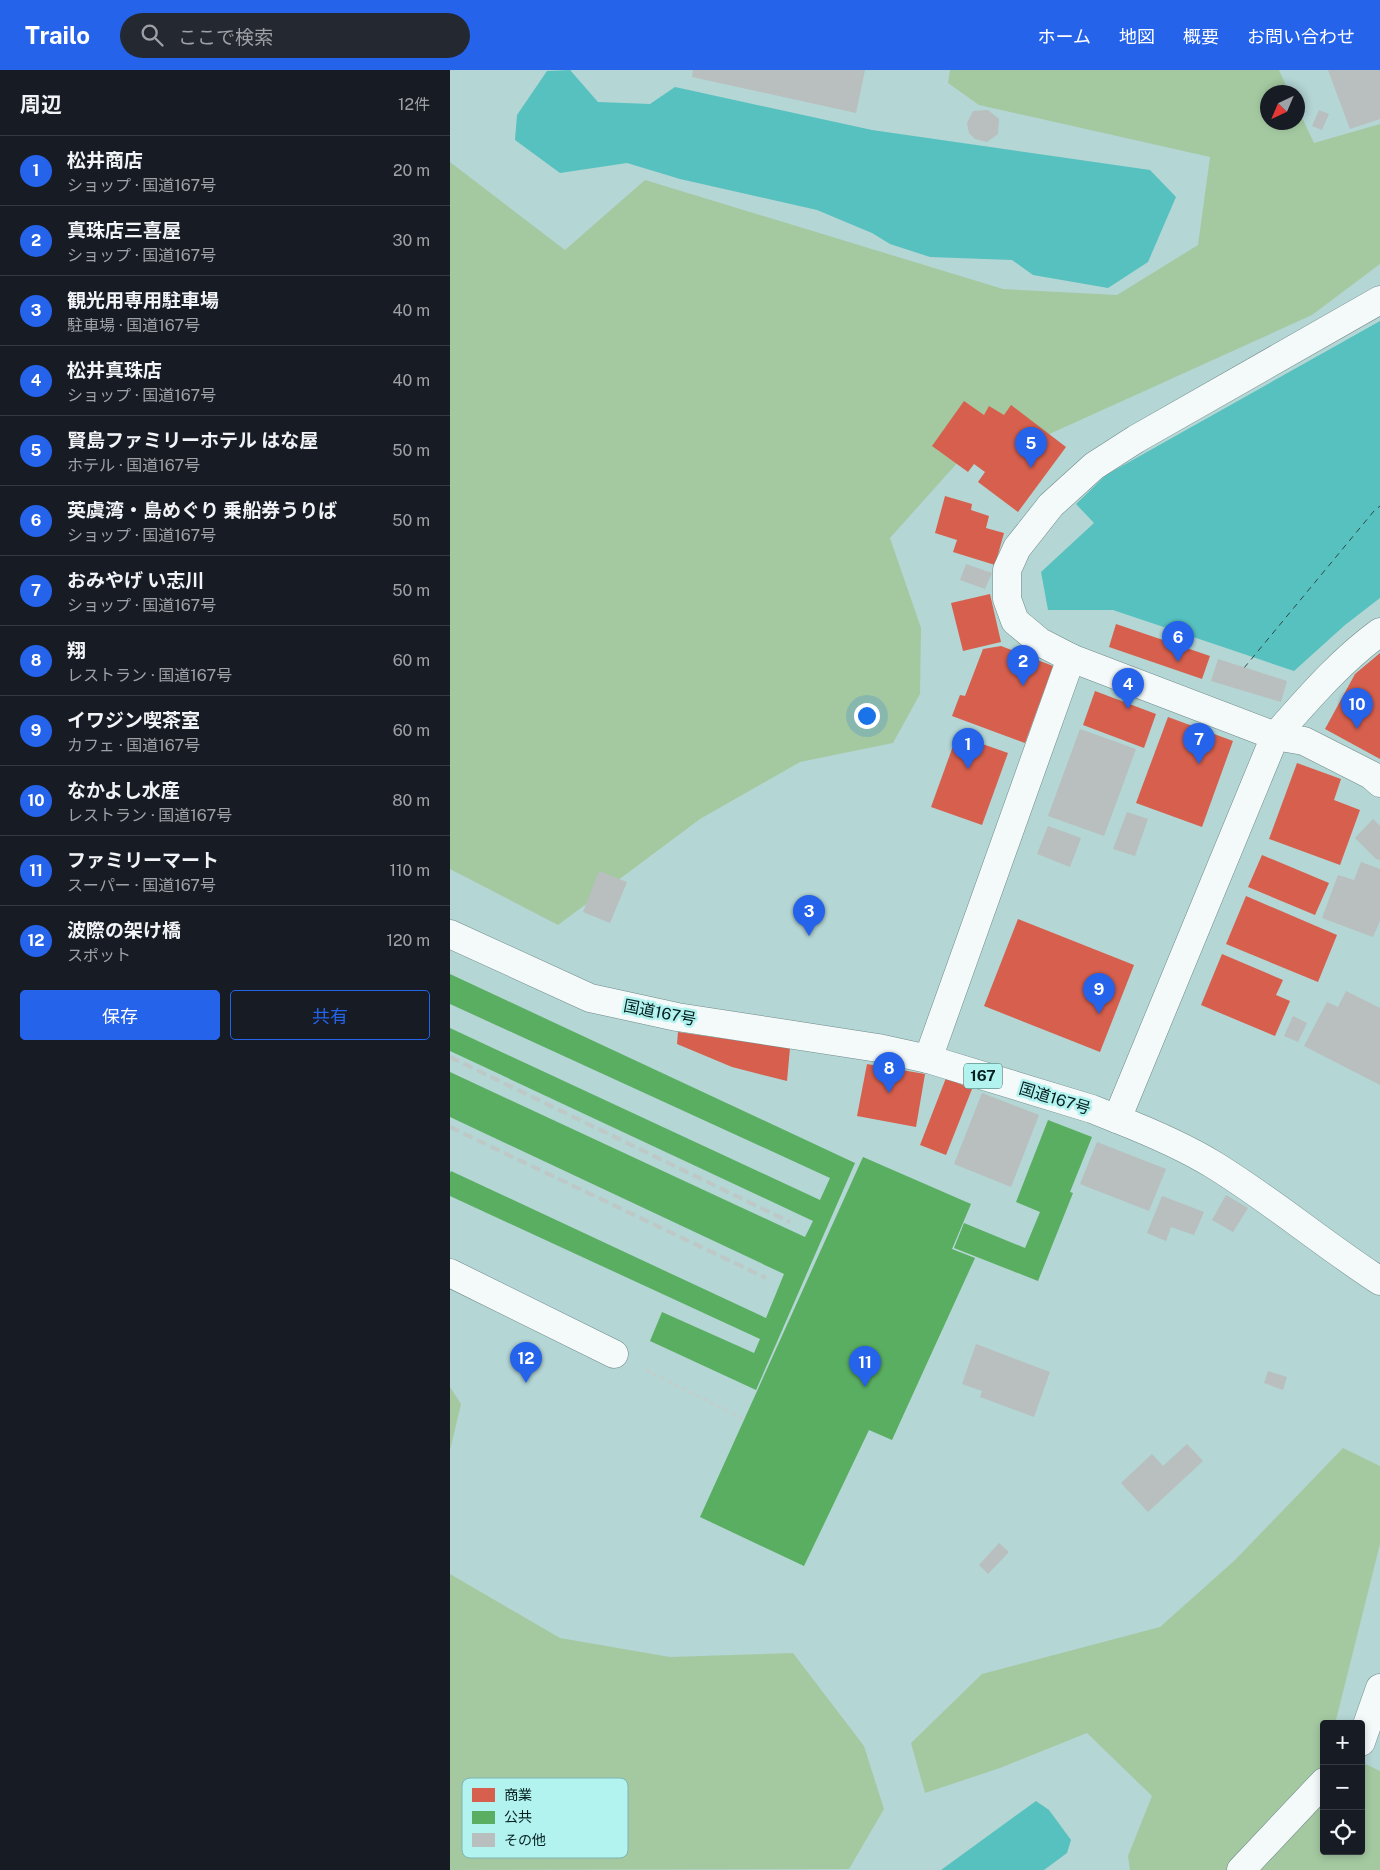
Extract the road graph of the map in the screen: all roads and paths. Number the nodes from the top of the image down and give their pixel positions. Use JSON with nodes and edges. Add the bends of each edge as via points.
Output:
{"nodes":[{"id":1,"x":1380,"y":300,"type":"edge"},
{"id":2,"x":1380,"y":632,"type":"edge"},
{"id":3,"x":1071,"y":658,"type":"junction"},
{"id":4,"x":1275,"y":736,"type":"junction"},
{"id":5,"x":1380,"y":783,"type":"edge"},
{"id":6,"x":450,"y":934,"type":"edge"},
{"id":7,"x":928,"y":1059,"type":"junction"},
{"id":8,"x":1117,"y":1119,"type":"junction"},
{"id":9,"x":450,"y":1273,"type":"edge"},
{"id":10,"x":1380,"y":1281,"type":"edge"},
{"id":11,"x":614,"y":1354,"type":"joint"},
{"id":12,"x":744,"y":1419,"type":"dead end"},
{"id":13,"x":1380,"y":1688,"type":"edge"},
{"id":14,"x":1365,"y":1731,"type":"edge"},
{"id":15,"x":1320,"y":1786,"type":"edge"},
{"id":16,"x":1241,"y":1870,"type":"edge"}],
"edges":[{"from":1,"to":3,"type":"main road","via":[[1136,439],[1094,466],[1051,505],[1017,548],[1007,570],[1007,598],[1016,621],[1040,642]]},
{"from":2,"to":4,"type":"main road","via":[[1321,685]]},
{"from":3,"to":4,"type":"main road"},
{"from":3,"to":7,"type":"main road"},
{"from":4,"to":5,"type":"main road","via":[[1304,741],[1371,775]]},
{"from":4,"to":8,"type":"main road"},
{"from":6,"to":7,"type":"main road","name":"国道167号","number":"167","via":[[590,998],[677,1017],[878,1048]]},
{"from":7,"to":8,"type":"main road","name":"国道167号","number":"167","via":[[1092,1108]]},
{"from":8,"to":10,"type":"main road","name":"国道167号","via":[[1164,1138],[1212,1164]]},
{"from":9,"to":11,"type":"main road"},
{"from":11,"to":12,"type":"path"},
{"from":13,"to":14,"type":"main road"},
{"from":15,"to":16,"type":"main road"}]}
